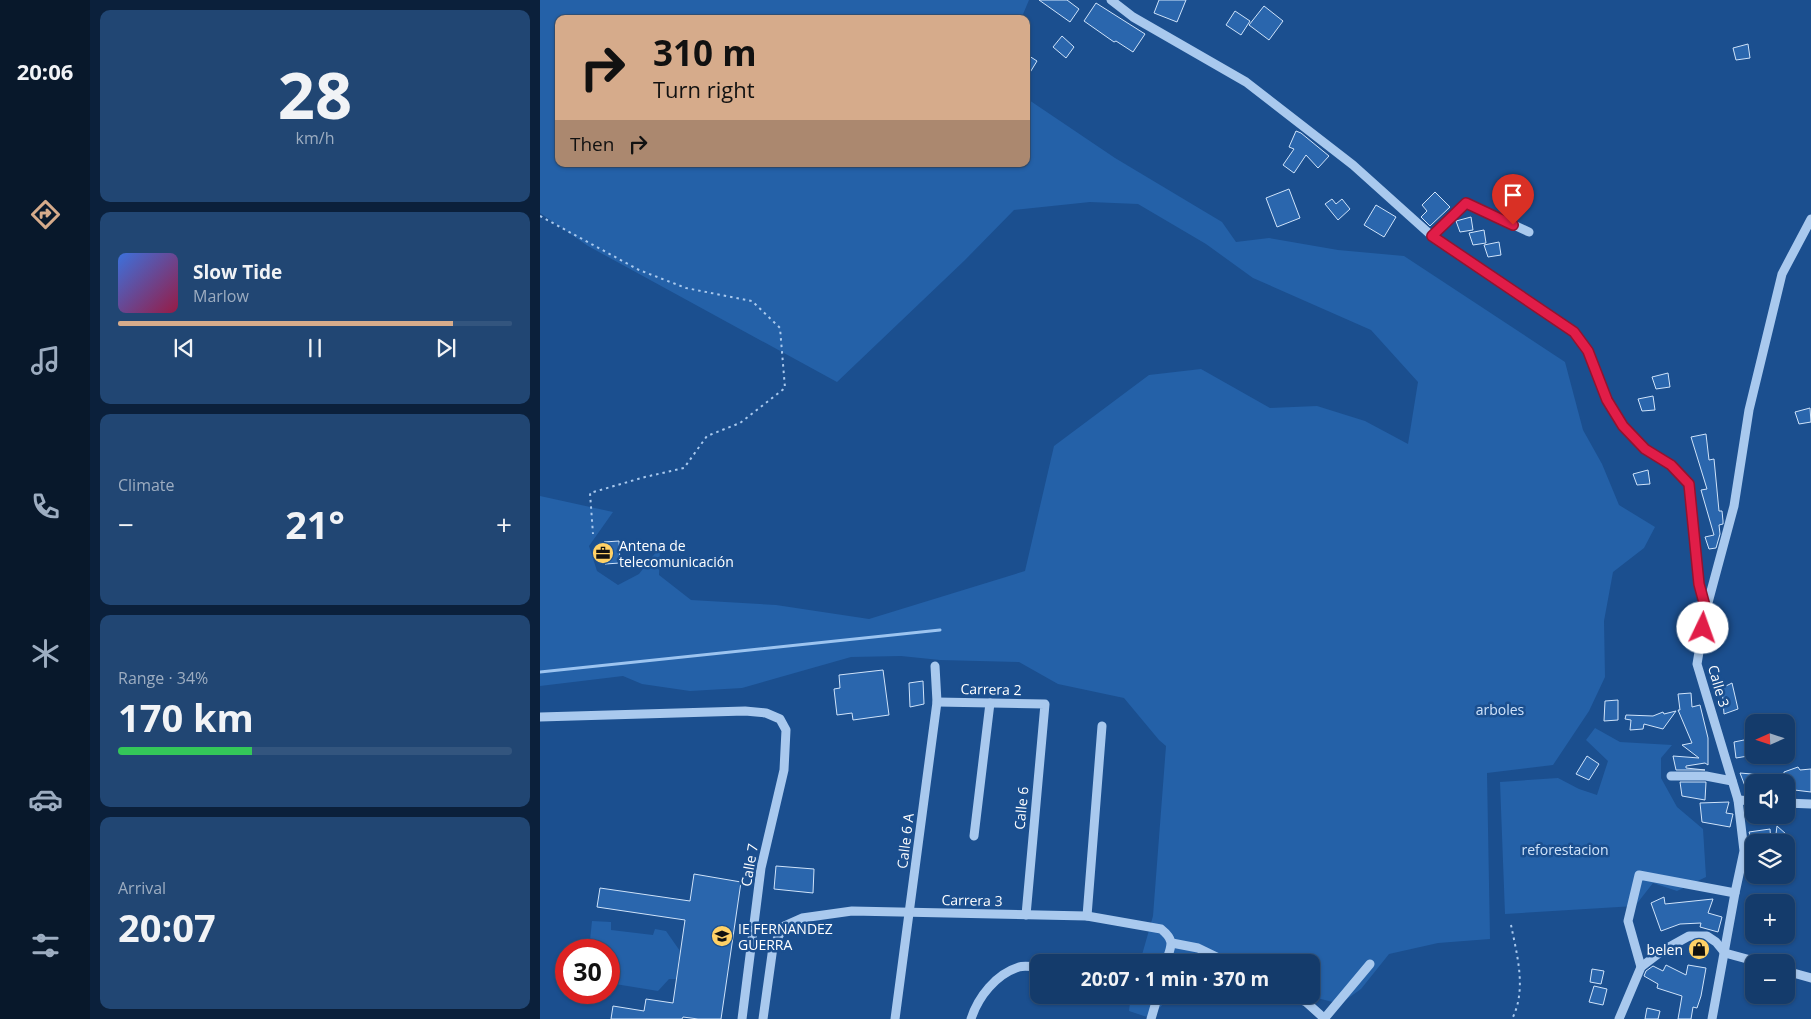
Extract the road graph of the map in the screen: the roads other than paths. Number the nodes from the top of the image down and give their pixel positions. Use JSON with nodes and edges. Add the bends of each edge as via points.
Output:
{"nodes":[{"id":1,"x":1111,"y":0,"type":"edge"},
{"id":2,"x":1811,"y":219,"type":"edge"},
{"id":3,"x":1529,"y":232,"type":"dead end"},
{"id":4,"x":1432,"y":236,"type":"junction"},
{"id":5,"x":1706,"y":610,"type":"junction"},
{"id":6,"x":935,"y":666,"type":"dead end"},
{"id":7,"x":937,"y":702,"type":"junction"},
{"id":8,"x":990,"y":703,"type":"junction"},
{"id":9,"x":1045,"y":704,"type":"joint"},
{"id":10,"x":540,"y":717,"type":"edge"},
{"id":11,"x":1102,"y":726,"type":"dead end"},
{"id":12,"x":1671,"y":776,"type":"dead end"},
{"id":13,"x":1732,"y":781,"type":"junction"},
{"id":14,"x":1738,"y":800,"type":"junction"},
{"id":15,"x":1745,"y":800,"type":"edge"},
{"id":16,"x":1795,"y":803,"type":"edge"},
{"id":17,"x":1811,"y":804,"type":"edge"},
{"id":18,"x":974,"y":836,"type":"dead end"},
{"id":19,"x":1734,"y":893,"type":"junction"},
{"id":20,"x":910,"y":912,"type":"junction"},
{"id":21,"x":1026,"y":915,"type":"junction"},
{"id":22,"x":1087,"y":916,"type":"junction"},
{"id":23,"x":1172,"y":943,"type":"junction"},
{"id":24,"x":1725,"y":953,"type":"junction"},
{"id":25,"x":1169,"y":954,"type":"edge"},
{"id":26,"x":1210,"y":954,"type":"edge"},
{"id":27,"x":1745,"y":958,"type":"edge"},
{"id":28,"x":1370,"y":964,"type":"dead end"},
{"id":29,"x":1030,"y":967,"type":"edge"},
{"id":30,"x":1641,"y":967,"type":"junction"},
{"id":31,"x":1795,"y":974,"type":"edge"},
{"id":32,"x":1811,"y":978,"type":"edge"},
{"id":33,"x":1155,"y":1004,"type":"edge"},
{"id":34,"x":1308,"y":1004,"type":"edge"},
{"id":35,"x":742,"y":1019,"type":"edge"},
{"id":36,"x":763,"y":1019,"type":"edge"},
{"id":37,"x":895,"y":1019,"type":"edge"},
{"id":38,"x":971,"y":1019,"type":"edge"},
{"id":39,"x":1151,"y":1019,"type":"edge"},
{"id":40,"x":1324,"y":1019,"type":"edge"},
{"id":41,"x":1619,"y":1019,"type":"edge"},
{"id":42,"x":1712,"y":1019,"type":"edge"}],
"edges":[{"from":1,"to":4,"type":"street","via":[[1133,17],[1246,82],[1353,165]]},
{"from":2,"to":5,"type":"street","name":"Calle 3","via":[[1782,274],[1749,410],[1734,506]]},
{"from":3,"to":4,"type":"street","via":[[1466,203]]},
{"from":4,"to":5,"type":"street","via":[[1574,332],[1588,351],[1607,400],[1623,426],[1645,449],[1671,465],[1689,484],[1699,584]]},
{"from":5,"to":13,"type":"street","name":"Calle 3","via":[[1697,664]]},
{"from":6,"to":7,"type":"street","name":"Calle 6 A"},
{"from":7,"to":8,"type":"street","name":"Carrera 2"},
{"from":7,"to":20,"type":"street","name":"Calle 6 A"},
{"from":8,"to":9,"type":"street","name":"Carrera 2"},
{"from":8,"to":18,"type":"street"},
{"from":9,"to":21,"type":"street","name":"Calle 6"},
{"from":10,"to":35,"type":"street","name":"Calle 7","via":[[745,711],[766,713],[780,719],[786,730],[784,770],[761,868]]},
{"from":11,"to":22,"type":"street"},
{"from":12,"to":13,"type":"street","via":[[1706,776]]},
{"from":13,"to":14,"type":"street","name":"Calle 3"},
{"from":14,"to":15,"type":"street"},
{"from":14,"to":19,"type":"street","name":"Calle 3","via":[[1744,851]]},
{"from":16,"to":17,"type":"street"},
{"from":19,"to":24,"type":"street","name":"Calle 3"},
{"from":19,"to":30,"type":"street","via":[[1639,875],[1628,921]]},
{"from":20,"to":21,"type":"street","name":"Carrera 3"},
{"from":20,"to":36,"type":"street","name":"Carrera 3","via":[[852,911],[802,918],[784,926],[773,947]]},
{"from":20,"to":37,"type":"street","name":"Calle 6 A"},
{"from":21,"to":22,"type":"street","name":"Carrera 3"},
{"from":22,"to":23,"type":"street","name":"Carrera 3","via":[[1161,928]]},
{"from":23,"to":25,"type":"street"},
{"from":23,"to":26,"type":"street"},
{"from":24,"to":27,"type":"street"},
{"from":24,"to":30,"type":"street","via":[[1707,936],[1688,936]]},
{"from":24,"to":42,"type":"street","name":"Calle 3"},
{"from":28,"to":40,"type":"street"},
{"from":29,"to":38,"type":"street","via":[[1020,966],[991,985],[980,998]]},
{"from":30,"to":41,"type":"street"},
{"from":31,"to":32,"type":"street"},
{"from":33,"to":39,"type":"street"},
{"from":34,"to":40,"type":"street"}]}
